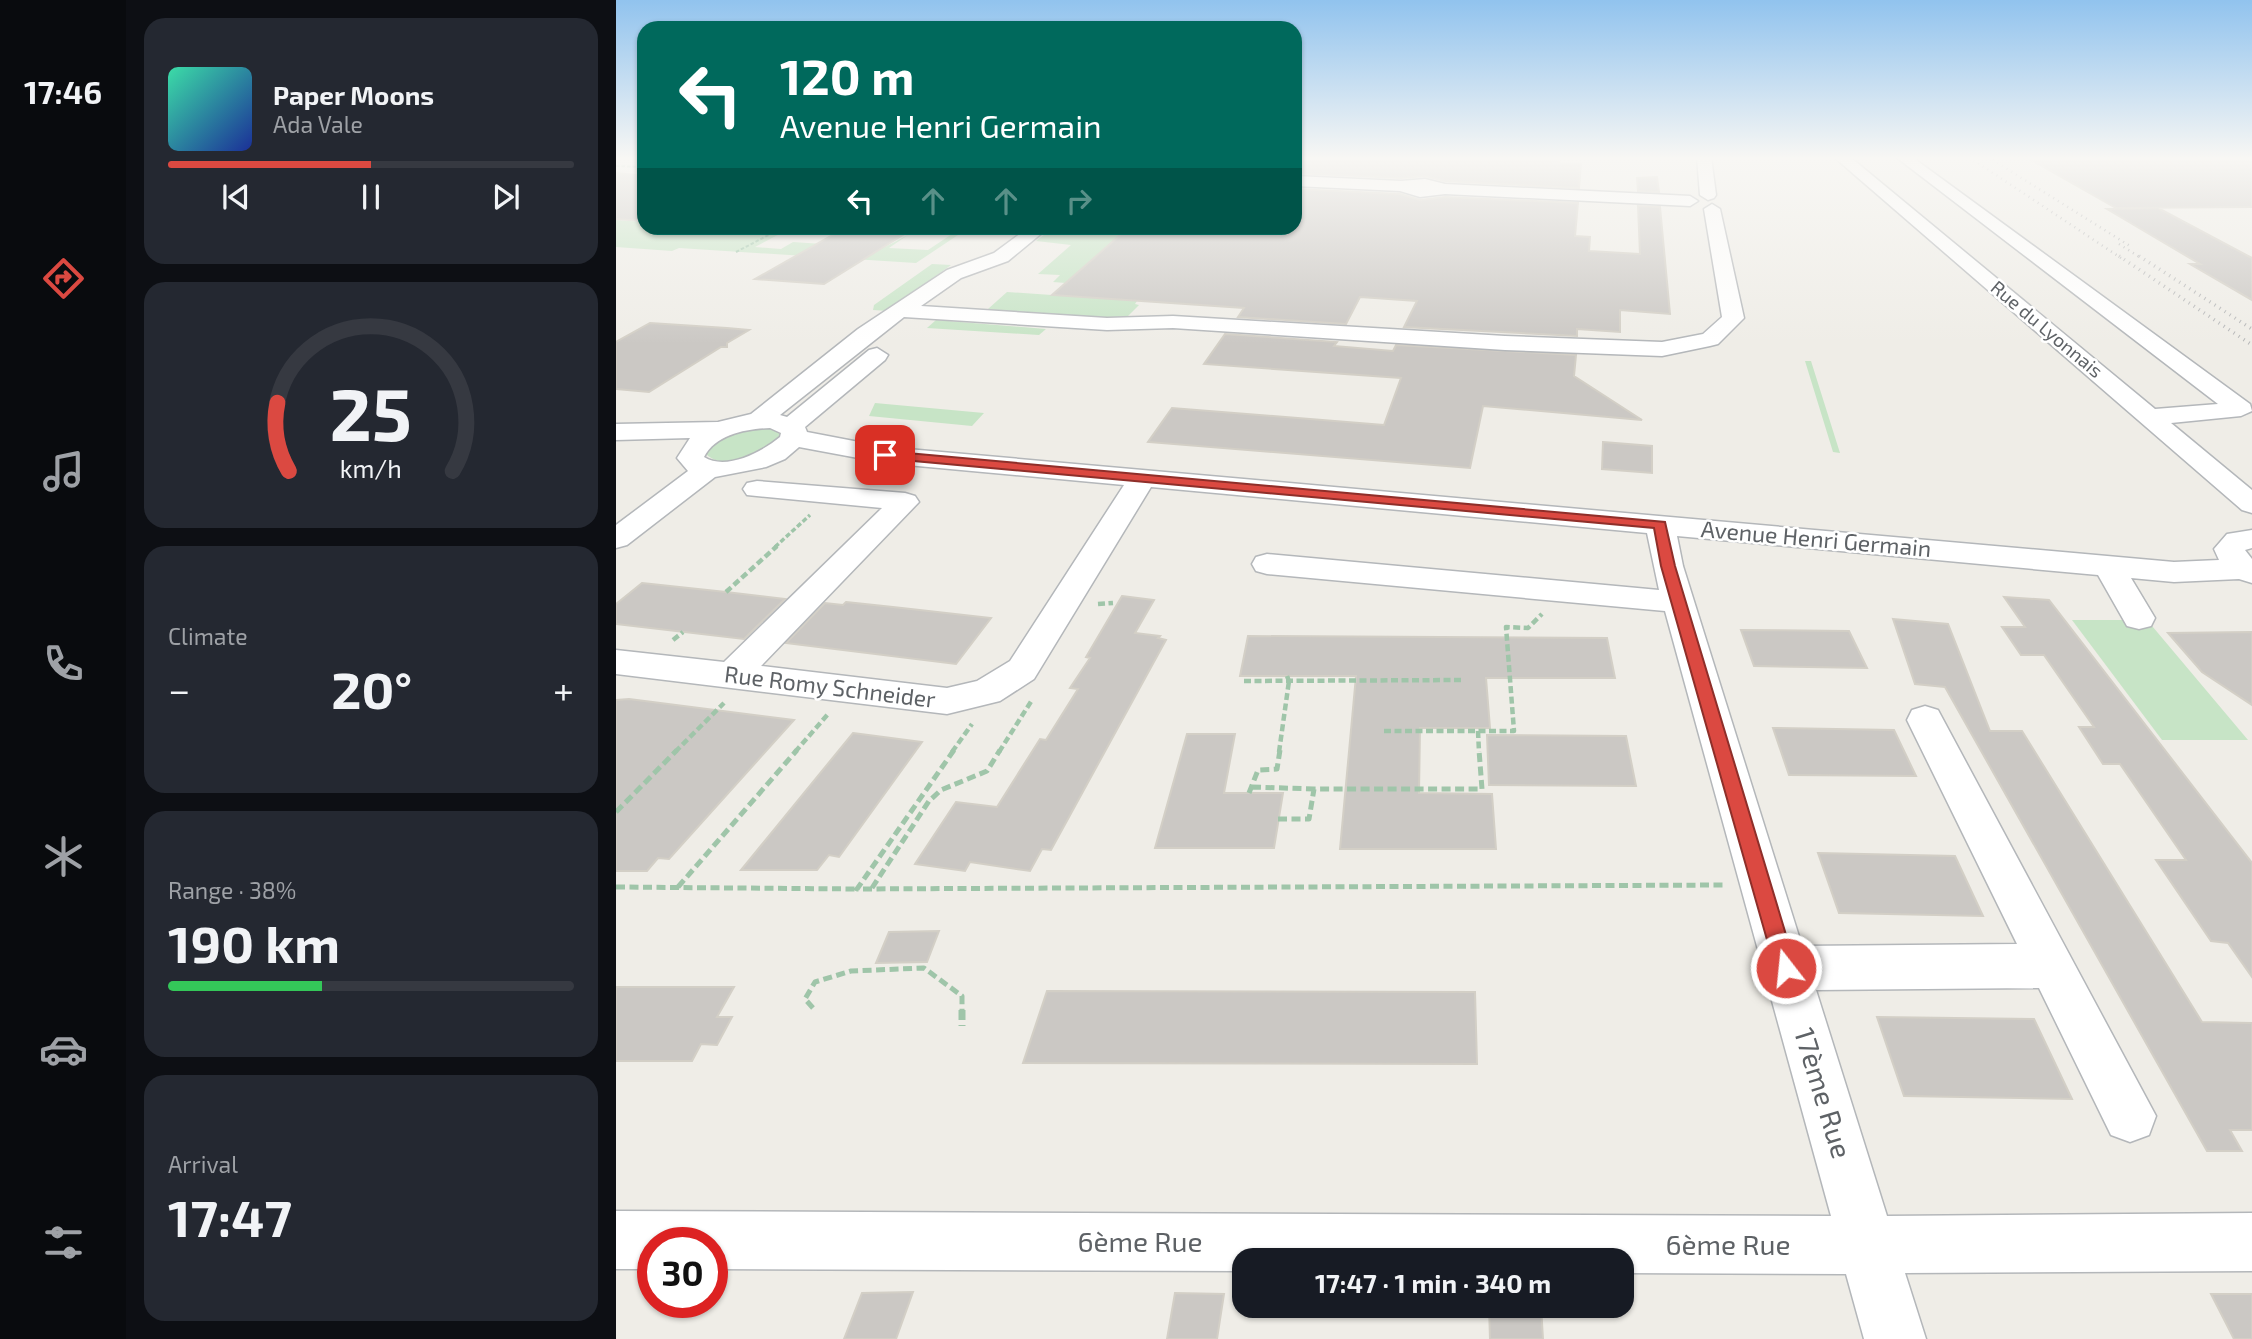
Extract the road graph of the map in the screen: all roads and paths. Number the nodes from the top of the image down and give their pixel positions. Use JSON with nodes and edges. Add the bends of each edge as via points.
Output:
{"nodes":[{"id":1,"x":1721,"y":219,"type":"edge"},
{"id":2,"x":1916,"y":219,"type":"edge"},
{"id":3,"x":1987,"y":219,"type":"edge"},
{"id":4,"x":768,"y":235,"type":"edge"},
{"id":5,"x":1030,"y":235,"type":"edge"},
{"id":6,"x":1039,"y":235,"type":"edge"},
{"id":7,"x":736,"y":251,"type":"dead end"},
{"id":8,"x":903,"y":311,"type":"junction"},
{"id":9,"x":932,"y":313,"type":"junction"},
{"id":10,"x":2152,"y":417,"type":"junction"},
{"id":11,"x":758,"y":421,"type":"junction"},
{"id":12,"x":722,"y":430,"type":"junction"},
{"id":13,"x":620,"y":433,"type":"edge"},
{"id":14,"x":791,"y":433,"type":"junction"},
{"id":15,"x":885,"y":455,"type":"junction"},
{"id":16,"x":766,"y":458,"type":"junction"},
{"id":17,"x":700,"y":460,"type":"junction"},
{"id":18,"x":1142,"y":479,"type":"junction"},
{"id":19,"x":757,"y":489,"type":"dead end"},
{"id":20,"x":831,"y":496,"type":"junction"},
{"id":21,"x":2252,"y":504,"type":"edge"},
{"id":22,"x":1660,"y":525,"type":"junction"},
{"id":23,"x":616,"y":538,"type":"edge"},
{"id":24,"x":2252,"y":539,"type":"edge"},
{"id":25,"x":1267,"y":564,"type":"dead end"},
{"id":26,"x":2108,"y":566,"type":"junction"},
{"id":27,"x":2248,"y":571,"type":"edge"},
{"id":28,"x":726,"y":592,"type":"dead end"},
{"id":29,"x":1564,"y":593,"type":"junction"},
{"id":30,"x":1678,"y":602,"type":"junction"},
{"id":31,"x":1114,"y":603,"type":"dead end"},
{"id":32,"x":1091,"y":608,"type":"dead end"},
{"id":33,"x":2140,"y":618,"type":"dead end"},
{"id":34,"x":616,"y":662,"type":"edge"},
{"id":35,"x":741,"y":676,"type":"junction"},
{"id":36,"x":1288,"y":678,"type":"junction"},
{"id":37,"x":1463,"y":680,"type":"dead end"},
{"id":38,"x":1244,"y":681,"type":"dead end"},
{"id":39,"x":849,"y":689,"type":"junction"},
{"id":40,"x":1039,"y":689,"type":"dead end"},
{"id":41,"x":987,"y":692,"type":"junction"},
{"id":42,"x":1925,"y":720,"type":"dead end"},
{"id":43,"x":1478,"y":731,"type":"junction"},
{"id":44,"x":1384,"y":732,"type":"dead end"},
{"id":45,"x":1314,"y":789,"type":"junction"},
{"id":46,"x":616,"y":812,"type":"edge"},
{"id":47,"x":1278,"y":819,"type":"dead end"},
{"id":48,"x":1761,"y":884,"type":"junction"},
{"id":49,"x":616,"y":887,"type":"edge"},
{"id":50,"x":678,"y":887,"type":"junction"},
{"id":51,"x":857,"y":889,"type":"junction"},
{"id":52,"x":871,"y":889,"type":"junction"},
{"id":53,"x":2053,"y":966,"type":"junction"},
{"id":54,"x":1786,"y":968,"type":"junction"},
{"id":55,"x":813,"y":1008,"type":"dead end"},
{"id":56,"x":962,"y":1026,"type":"dead end"},
{"id":57,"x":2130,"y":1116,"type":"dead end"},
{"id":58,"x":616,"y":1240,"type":"edge"},
{"id":59,"x":2252,"y":1242,"type":"edge"},
{"id":60,"x":1868,"y":1245,"type":"junction"},
{"id":61,"x":1895,"y":1339,"type":"edge"}],
"edges":[{"from":1,"to":9,"type":"street","via":[[1733,318],[1710,339],[1662,349],[1505,344],[1173,321],[1107,324]]},
{"from":2,"to":10,"type":"street","name":"Rue du Lyonnais"},
{"from":3,"to":10,"type":"street","via":[[2241,409]]},
{"from":4,"to":7,"type":"path"},
{"from":5,"to":8,"type":"street","via":[[1001,257],[954,274]]},
{"from":6,"to":9,"type":"street"},
{"from":8,"to":9,"type":"street"},
{"from":8,"to":11,"type":"street","via":[[866,334]]},
{"from":9,"to":14,"type":"street","via":[[852,376]]},
{"from":10,"to":21,"type":"street","name":"Rue du Lyonnais"},
{"from":11,"to":12,"type":"street","name":"Avenue Henri Germain"},
{"from":11,"to":14,"type":"street","name":"Avenue Henri Germain","via":[[783,422]]},
{"from":12,"to":13,"type":"street","name":"Avenue Henri Germain"},
{"from":12,"to":17,"type":"street","name":"Avenue Henri Germain","via":[[702,440]]},
{"from":13,"to":17,"type":"street","name":"Avenue Henri Germain"},
{"from":14,"to":15,"type":"street","name":"Avenue Henri Germain"},
{"from":14,"to":16,"type":"street","name":"Avenue Henri Germain"},
{"from":15,"to":16,"type":"street","name":"Avenue Henri Germain"},
{"from":15,"to":18,"type":"street","name":"Avenue Henri Germain"},
{"from":16,"to":17,"type":"street","name":"Avenue Henri Germain","via":[[737,467]]},
{"from":17,"to":23,"type":"street"},
{"from":18,"to":22,"type":"street","name":"Avenue Henri Germain"},
{"from":18,"to":41,"type":"street","name":"Rue Romy Schneider","via":[[1022,670]]},
{"from":19,"to":20,"type":"street"},
{"from":20,"to":28,"type":"path"},
{"from":20,"to":35,"type":"street","via":[[905,502]]},
{"from":22,"to":26,"type":"street","name":"Avenue Henri Germain"},
{"from":22,"to":30,"type":"street","name":"17ème Rue"},
{"from":24,"to":27,"type":"street","via":[[2238,541],[2229,549],[2235,562]]},
{"from":25,"to":29,"type":"street"},
{"from":26,"to":27,"type":"street","name":"Avenue Henri Germain","via":[[2174,572]]},
{"from":26,"to":33,"type":"street"},
{"from":29,"to":30,"type":"street"},
{"from":29,"to":43,"type":"path","via":[[1528,628],[1506,627],[1514,731]]},
{"from":30,"to":48,"type":"street","name":"17ème Rue"},
{"from":31,"to":32,"type":"path","via":[[1102,602]]},
{"from":34,"to":35,"type":"street","name":"Rue Romy Schneider"},
{"from":35,"to":39,"type":"street","name":"Rue Romy Schneider"},
{"from":35,"to":46,"type":"path"},
{"from":36,"to":37,"type":"path"},
{"from":36,"to":38,"type":"path"},
{"from":36,"to":45,"type":"path","via":[[1276,769],[1258,770],[1250,790]]},
{"from":39,"to":41,"type":"street","name":"Rue Romy Schneider","via":[[947,701]]},
{"from":39,"to":50,"type":"path"},
{"from":40,"to":52,"type":"path","via":[[987,771],[942,790],[929,801]]},
{"from":41,"to":51,"type":"path","via":[[985,706]]},
{"from":42,"to":53,"type":"street"},
{"from":43,"to":44,"type":"path"},
{"from":43,"to":45,"type":"path","via":[[1482,789]]},
{"from":45,"to":47,"type":"path","via":[[1310,818]]},
{"from":48,"to":52,"type":"path"},
{"from":48,"to":54,"type":"street","name":"17ème Rue"},
{"from":49,"to":50,"type":"path"},
{"from":50,"to":51,"type":"path"},
{"from":51,"to":52,"type":"path"},
{"from":53,"to":54,"type":"street"},
{"from":53,"to":57,"type":"street"},
{"from":54,"to":60,"type":"street","name":"17ème Rue"},
{"from":55,"to":56,"type":"path","via":[[805,999],[815,982],[851,971],[925,968],[962,996]]},
{"from":58,"to":60,"type":"street","name":"6ème Rue"},
{"from":59,"to":60,"type":"street","name":"6ème Rue"},
{"from":60,"to":61,"type":"street","name":"17ème Rue"}]}
